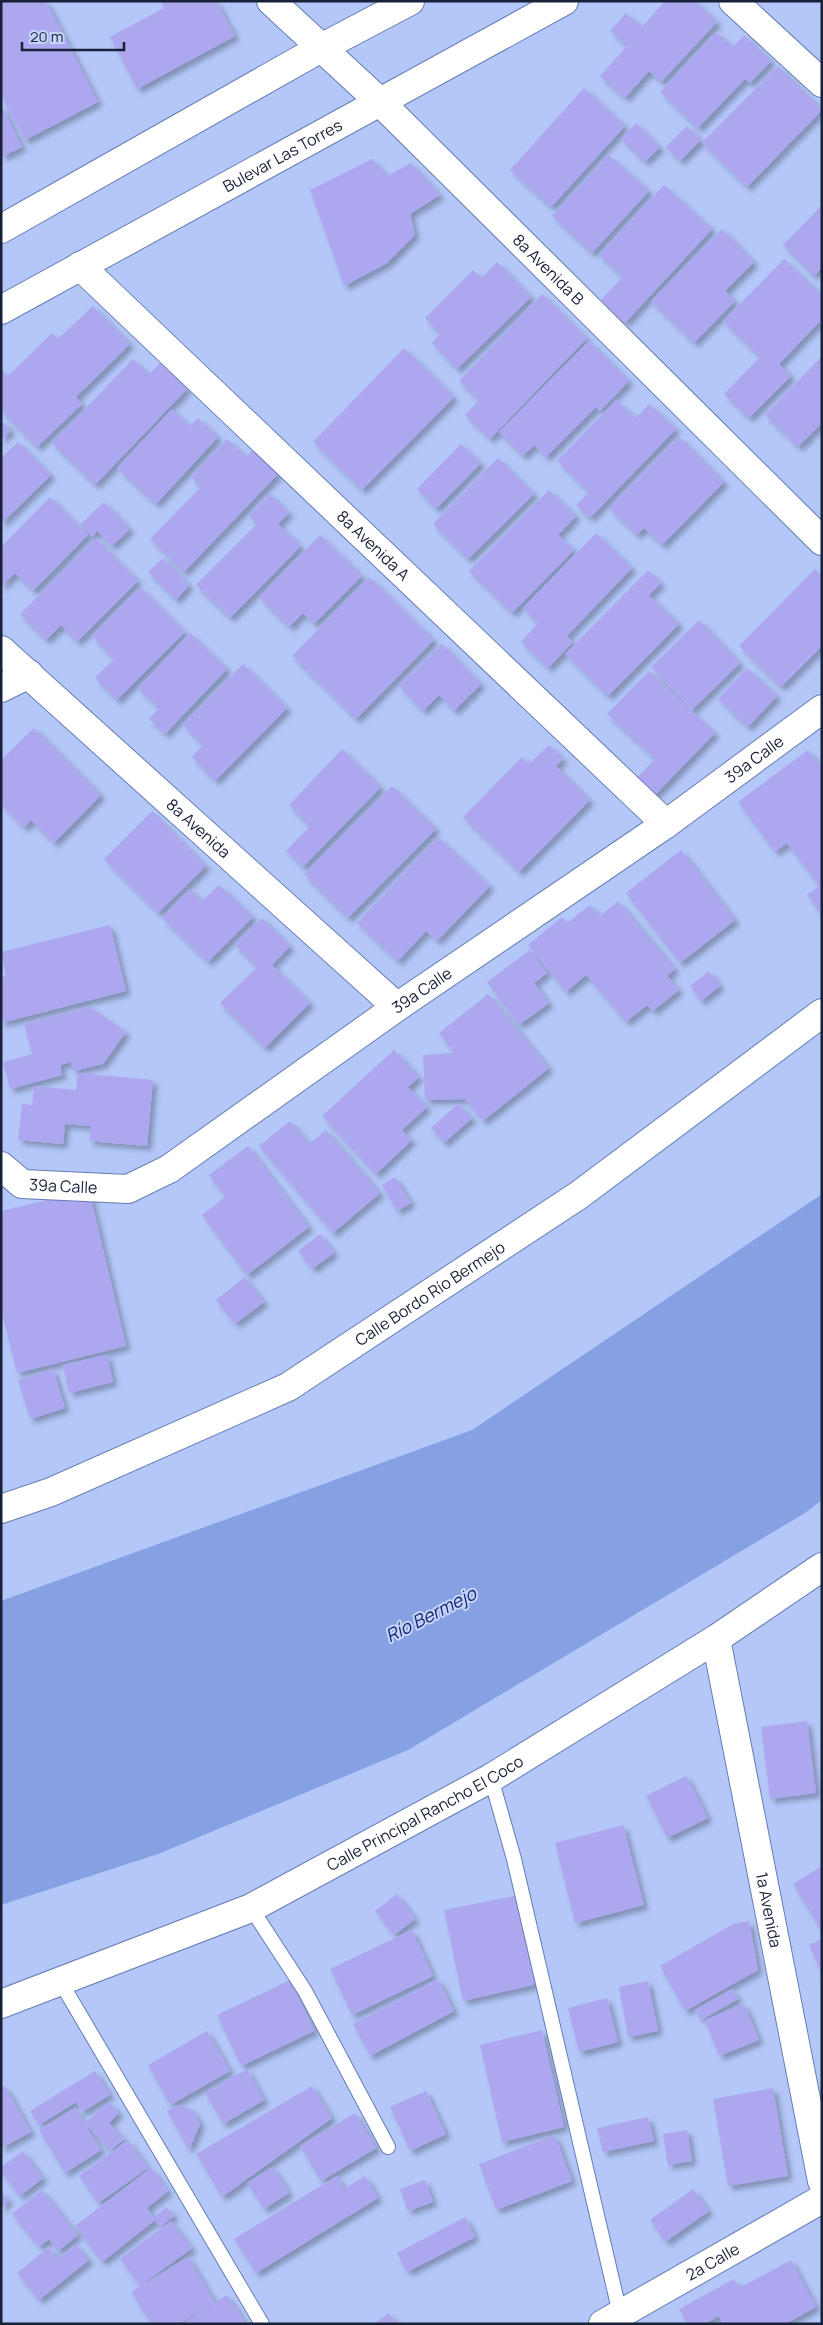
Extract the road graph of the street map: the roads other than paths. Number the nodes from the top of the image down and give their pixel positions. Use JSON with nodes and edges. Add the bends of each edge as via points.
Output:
{"nodes":[{"id":1,"x":271,"y":1,"type":"edge"},
{"id":2,"x":410,"y":1,"type":"edge"},
{"id":3,"x":564,"y":1,"type":"edge"},
{"id":4,"x":733,"y":1,"type":"edge"},
{"id":5,"x":321,"y":48,"type":"junction"},
{"id":6,"x":822,"y":83,"type":"edge"},
{"id":7,"x":381,"y":103,"type":"junction"},
{"id":8,"x":1,"y":229,"type":"edge"},
{"id":9,"x":80,"y":266,"type":"junction"},
{"id":10,"x":1,"y":310,"type":"edge"},
{"id":11,"x":822,"y":541,"type":"edge"},
{"id":12,"x":1,"y":650,"type":"edge"},
{"id":13,"x":29,"y":674,"type":"junction"},
{"id":14,"x":1,"y":688,"type":"edge"},
{"id":15,"x":822,"y":709,"type":"edge"},
{"id":16,"x":666,"y":824,"type":"junction"},
{"id":17,"x":397,"y":1007,"type":"junction"},
{"id":18,"x":822,"y":1013,"type":"edge"},
{"id":19,"x":1,"y":1166,"type":"edge"},
{"id":20,"x":1,"y":1509,"type":"edge"},
{"id":21,"x":822,"y":1567,"type":"edge"},
{"id":22,"x":716,"y":1639,"type":"junction"},
{"id":23,"x":491,"y":1778,"type":"junction"},
{"id":24,"x":251,"y":1908,"type":"junction"},
{"id":25,"x":60,"y":1981,"type":"junction"},
{"id":26,"x":1,"y":2004,"type":"edge"},
{"id":27,"x":388,"y":2148,"type":"dead end"},
{"id":28,"x":822,"y":2181,"type":"edge"},
{"id":29,"x":822,"y":2199,"type":"edge"},
{"id":30,"x":612,"y":2319,"type":"edge"},
{"id":31,"x":262,"y":2324,"type":"edge"}],
"edges":[{"from":1,"to":5,"type":"street","name":"8a Avenida B"},
{"from":2,"to":5,"type":"street"},
{"from":3,"to":7,"type":"street","name":"Bulevar Las Torres"},
{"from":4,"to":6,"type":"street"},
{"from":5,"to":7,"type":"street","name":"8a Avenida B"},
{"from":5,"to":8,"type":"street"},
{"from":7,"to":9,"type":"street","name":"Bulevar Las Torres"},
{"from":7,"to":11,"type":"street","name":"8a Avenida B"},
{"from":9,"to":10,"type":"street","name":"Bulevar Las Torres"},
{"from":9,"to":16,"type":"street","name":"8a Avenida A"},
{"from":12,"to":13,"type":"street","name":"8a Avenida"},
{"from":13,"to":14,"type":"street"},
{"from":13,"to":17,"type":"street","name":"8a Avenida"},
{"from":15,"to":16,"type":"street","name":"39a Calle"},
{"from":16,"to":17,"type":"street","name":"39a Calle"},
{"from":17,"to":19,"type":"street","name":"39a Calle","via":[[170,1169],[128,1189],[22,1184]]},
{"from":18,"to":20,"type":"street","name":"Calle Bordo Río Bermejo","via":[[579,1195],[288,1387],[51,1492]]},
{"from":21,"to":22,"type":"street","name":"Calle Principal Rancho El Coco"},
{"from":22,"to":23,"type":"street","name":"Calle Principal Rancho El Coco"},
{"from":22,"to":28,"type":"street","name":"1a Avenida"},
{"from":23,"to":24,"type":"street","name":"Calle Principal Rancho El Coco"},
{"from":23,"to":30,"type":"lane","via":[[516,1868]]},
{"from":24,"to":25,"type":"street","name":"Calle Principal Rancho El Coco"},
{"from":24,"to":27,"type":"lane","via":[[305,1991]]},
{"from":25,"to":26,"type":"street","name":"Calle Principal Rancho El Coco"},
{"from":25,"to":31,"type":"lane"},
{"from":29,"to":30,"type":"street","name":"2a Calle"}]}
